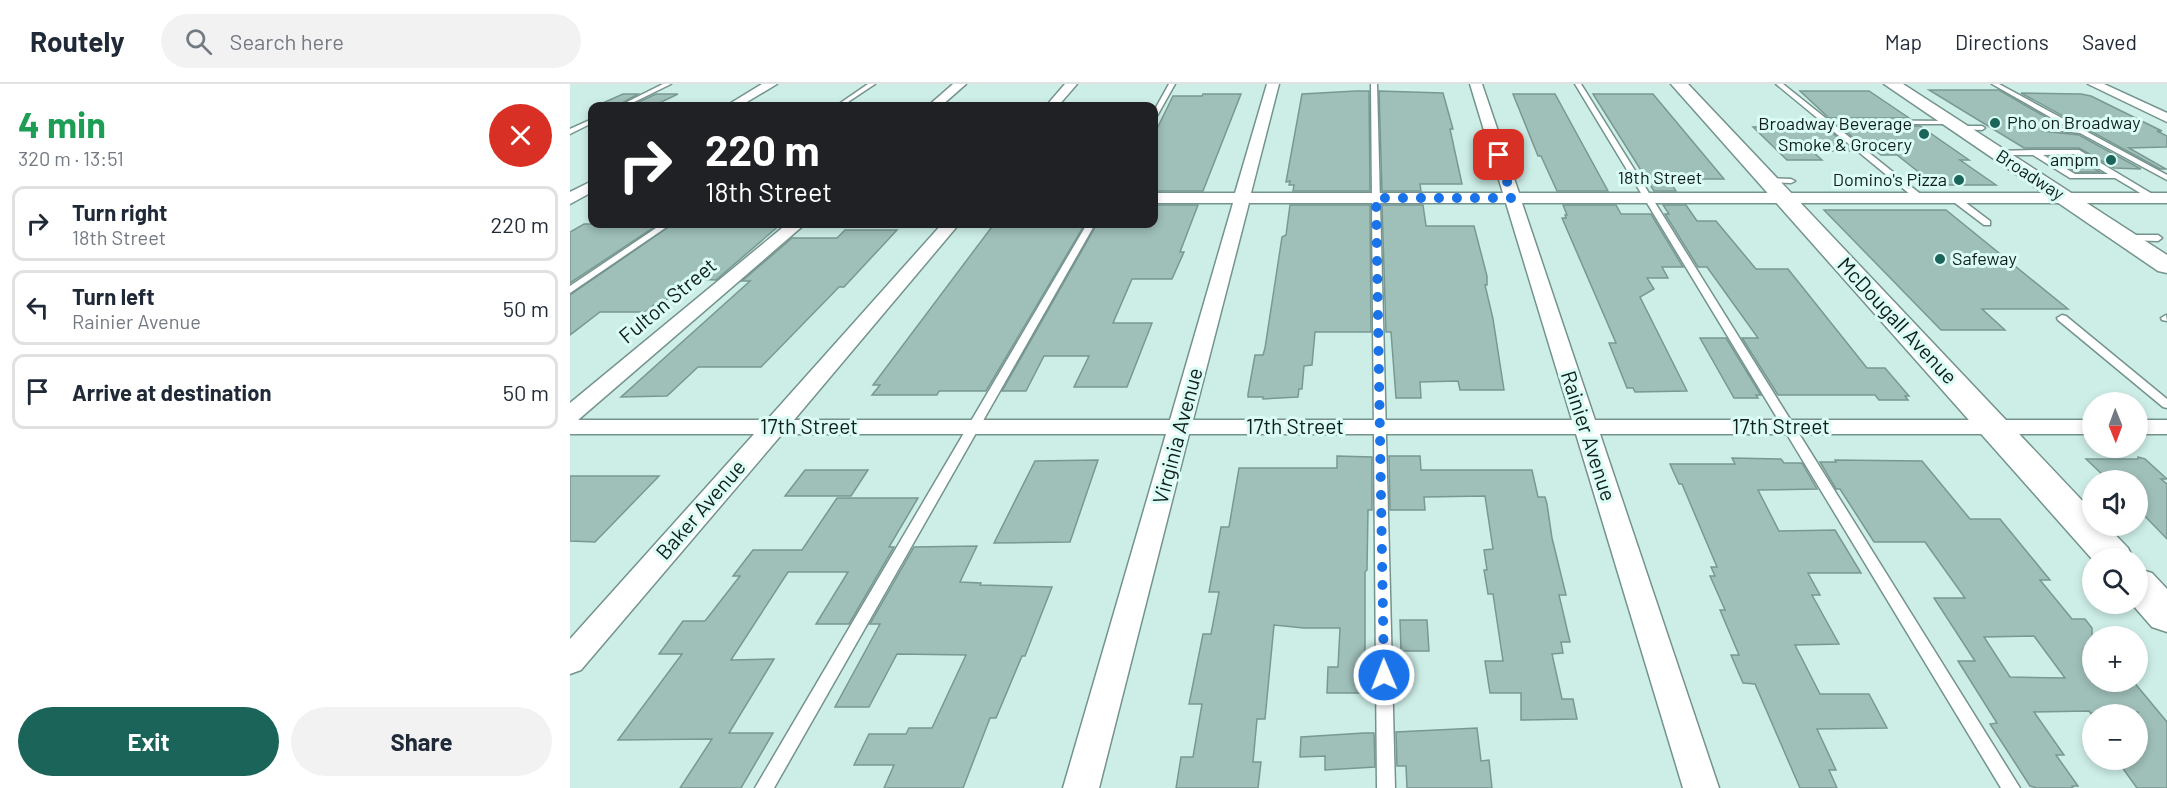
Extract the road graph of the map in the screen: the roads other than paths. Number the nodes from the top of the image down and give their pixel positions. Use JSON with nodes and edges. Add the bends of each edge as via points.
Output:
{"nodes":[{"id":1,"x":668,"y":84,"type":"edge"},
{"id":2,"x":771,"y":84,"type":"edge"},
{"id":3,"x":872,"y":84,"type":"edge"},
{"id":4,"x":960,"y":84,"type":"edge"},
{"id":5,"x":1071,"y":84,"type":"edge"},
{"id":6,"x":1172,"y":84,"type":"edge"},
{"id":7,"x":1273,"y":84,"type":"edge"},
{"id":8,"x":1374,"y":84,"type":"edge"},
{"id":9,"x":1476,"y":84,"type":"edge"},
{"id":10,"x":1578,"y":84,"type":"edge"},
{"id":11,"x":1679,"y":84,"type":"edge"},
{"id":12,"x":1779,"y":84,"type":"edge"},
{"id":13,"x":1892,"y":84,"type":"edge"},
{"id":14,"x":1995,"y":84,"type":"edge"},
{"id":15,"x":2094,"y":84,"type":"edge"},
{"id":16,"x":630,"y":102,"type":"edge"},
{"id":17,"x":739,"y":102,"type":"edge"},
{"id":18,"x":845,"y":102,"type":"edge"},
{"id":19,"x":939,"y":102,"type":"edge"},
{"id":20,"x":1055,"y":102,"type":"edge"},
{"id":21,"x":1158,"y":109,"type":"edge"},
{"id":22,"x":2167,"y":118,"type":"edge"},
{"id":23,"x":1826,"y":122,"type":"junction"},
{"id":24,"x":588,"y":123,"type":"edge"},
{"id":25,"x":1954,"y":125,"type":"junction"},
{"id":26,"x":1982,"y":128,"type":"dead end"},
{"id":27,"x":2046,"y":128,"type":"dead end"},
{"id":28,"x":570,"y":132,"type":"edge"},
{"id":29,"x":2085,"y":133,"type":"junction"},
{"id":30,"x":2034,"y":152,"type":"junction"},
{"id":31,"x":2048,"y":152,"type":"junction"},
{"id":32,"x":1996,"y":153,"type":"junction"},
{"id":33,"x":2089,"y":176,"type":"junction"},
{"id":34,"x":2116,"y":176,"type":"junction"},
{"id":35,"x":2167,"y":178,"type":"edge"},
{"id":36,"x":1887,"y":181,"type":"dead end"},
{"id":37,"x":1899,"y":181,"type":"junction"},
{"id":38,"x":1781,"y":186,"type":"junction"},
{"id":39,"x":588,"y":188,"type":"edge"},
{"id":40,"x":571,"y":198,"type":"edge"},
{"id":41,"x":588,"y":198,"type":"edge"},
{"id":42,"x":1158,"y":198,"type":"edge"},
{"id":43,"x":1244,"y":198,"type":"junction"},
{"id":44,"x":1376,"y":198,"type":"junction"},
{"id":45,"x":1512,"y":198,"type":"junction"},
{"id":46,"x":1646,"y":198,"type":"junction"},
{"id":47,"x":1920,"y":198,"type":"junction"},
{"id":48,"x":1954,"y":198,"type":"junction"},
{"id":49,"x":2065,"y":198,"type":"junction"},
{"id":50,"x":2161,"y":198,"type":"edge"},
{"id":51,"x":1987,"y":223,"type":"dead end"},
{"id":52,"x":661,"y":228,"type":"edge"},
{"id":53,"x":792,"y":228,"type":"edge"},
{"id":54,"x":948,"y":228,"type":"edge"},
{"id":55,"x":1089,"y":228,"type":"edge"},
{"id":56,"x":2162,"y":256,"type":"edge"},
{"id":57,"x":570,"y":290,"type":"edge"},
{"id":58,"x":2062,"y":318,"type":"dead end"},
{"id":59,"x":2167,"y":405,"type":"edge"},
{"id":60,"x":570,"y":414,"type":"edge"},
{"id":61,"x":570,"y":427,"type":"edge"},
{"id":62,"x":774,"y":427,"type":"junction"},
{"id":63,"x":975,"y":427,"type":"junction"},
{"id":64,"x":1180,"y":427,"type":"junction"},
{"id":65,"x":1380,"y":427,"type":"junction"},
{"id":66,"x":1586,"y":427,"type":"junction"},
{"id":67,"x":1789,"y":427,"type":"junction"},
{"id":68,"x":1994,"y":427,"type":"junction"},
{"id":69,"x":2082,"y":427,"type":"edge"},
{"id":70,"x":2148,"y":427,"type":"edge"},
{"id":71,"x":2167,"y":427,"type":"edge"},
{"id":72,"x":2105,"y":548,"type":"edge"},
{"id":73,"x":2148,"y":595,"type":"edge"},
{"id":74,"x":2167,"y":616,"type":"edge"},
{"id":75,"x":570,"y":661,"type":"edge"},
{"id":76,"x":764,"y":788,"type":"edge"},
{"id":77,"x":1081,"y":788,"type":"edge"},
{"id":78,"x":1386,"y":788,"type":"edge"},
{"id":79,"x":1701,"y":788,"type":"edge"},
{"id":80,"x":2011,"y":788,"type":"edge"}],
"edges":[{"from":1,"to":16,"type":"lane"},
{"from":2,"to":17,"type":"street"},
{"from":3,"to":18,"type":"lane"},
{"from":4,"to":19,"type":"street"},
{"from":5,"to":20,"type":"street"},
{"from":6,"to":21,"type":"lane"},
{"from":7,"to":43,"type":"street","name":"Virginia Avenue"},
{"from":8,"to":44,"type":"lane"},
{"from":9,"to":45,"type":"street","name":"Rainier Avenue"},
{"from":10,"to":46,"type":"lane"},
{"from":11,"to":38,"type":"street","name":"McDougall Avenue"},
{"from":12,"to":23,"type":"lane"},
{"from":13,"to":25,"type":"street","name":"Broadway"},
{"from":14,"to":29,"type":"lane"},
{"from":15,"to":22,"type":"street"},
{"from":23,"to":25,"type":"lane"},
{"from":23,"to":37,"type":"lane"},
{"from":24,"to":28,"type":"lane"},
{"from":25,"to":26,"type":"lane"},
{"from":25,"to":32,"type":"street","name":"Broadway"},
{"from":27,"to":29,"type":"lane"},
{"from":29,"to":35,"type":"lane"},
{"from":30,"to":31,"type":"lane"},
{"from":30,"to":32,"type":"lane"},
{"from":30,"to":33,"type":"lane","via":[[2073,176]]},
{"from":31,"to":33,"type":"lane"},
{"from":31,"to":34,"type":"lane","via":[[2076,152]]},
{"from":32,"to":49,"type":"street","name":"Broadway"},
{"from":33,"to":34,"type":"lane"},
{"from":34,"to":50,"type":"lane"},
{"from":36,"to":37,"type":"lane"},
{"from":37,"to":47,"type":"lane"},
{"from":38,"to":46,"type":"street","name":"18th Street"},
{"from":38,"to":47,"type":"street","name":"18th Street"},
{"from":38,"to":68,"type":"street","name":"McDougall Avenue"},
{"from":39,"to":40,"type":"street"},
{"from":40,"to":41,"type":"street"},
{"from":42,"to":43,"type":"street","name":"18th Street"},
{"from":43,"to":44,"type":"street","name":"18th Street"},
{"from":43,"to":64,"type":"street","name":"Virginia Avenue"},
{"from":44,"to":45,"type":"street","name":"18th Street"},
{"from":44,"to":65,"type":"lane"},
{"from":45,"to":46,"type":"street","name":"18th Street"},
{"from":45,"to":66,"type":"street","name":"Rainier Avenue"},
{"from":46,"to":67,"type":"lane"},
{"from":47,"to":48,"type":"street","name":"18th Street"},
{"from":48,"to":49,"type":"street","name":"18th Street"},
{"from":48,"to":51,"type":"lane"},
{"from":49,"to":50,"type":"street","name":"18th Street"},
{"from":49,"to":56,"type":"street","name":"Broadway","via":[[2124,238]]},
{"from":52,"to":57,"type":"lane"},
{"from":53,"to":60,"type":"street","name":"Fulton Street"},
{"from":54,"to":62,"type":"street","name":"Baker Avenue"},
{"from":55,"to":63,"type":"lane"},
{"from":58,"to":59,"type":"lane"},
{"from":61,"to":62,"type":"street","name":"17th Street"},
{"from":62,"to":63,"type":"street","name":"17th Street"},
{"from":62,"to":75,"type":"street","name":"Baker Avenue"},
{"from":63,"to":64,"type":"street","name":"17th Street"},
{"from":63,"to":76,"type":"lane"},
{"from":64,"to":65,"type":"street","name":"17th Street"},
{"from":64,"to":77,"type":"street","name":"Virginia Avenue"},
{"from":65,"to":66,"type":"street","name":"17th Street"},
{"from":65,"to":78,"type":"lane"},
{"from":66,"to":67,"type":"street","name":"17th Street"},
{"from":66,"to":79,"type":"street","name":"Rainier Avenue"},
{"from":67,"to":68,"type":"street","name":"17th Street"},
{"from":67,"to":80,"type":"lane"},
{"from":68,"to":69,"type":"street","name":"17th Street"},
{"from":68,"to":72,"type":"street","name":"McDougall Avenue"},
{"from":70,"to":71,"type":"street"},
{"from":73,"to":74,"type":"street"}]}
